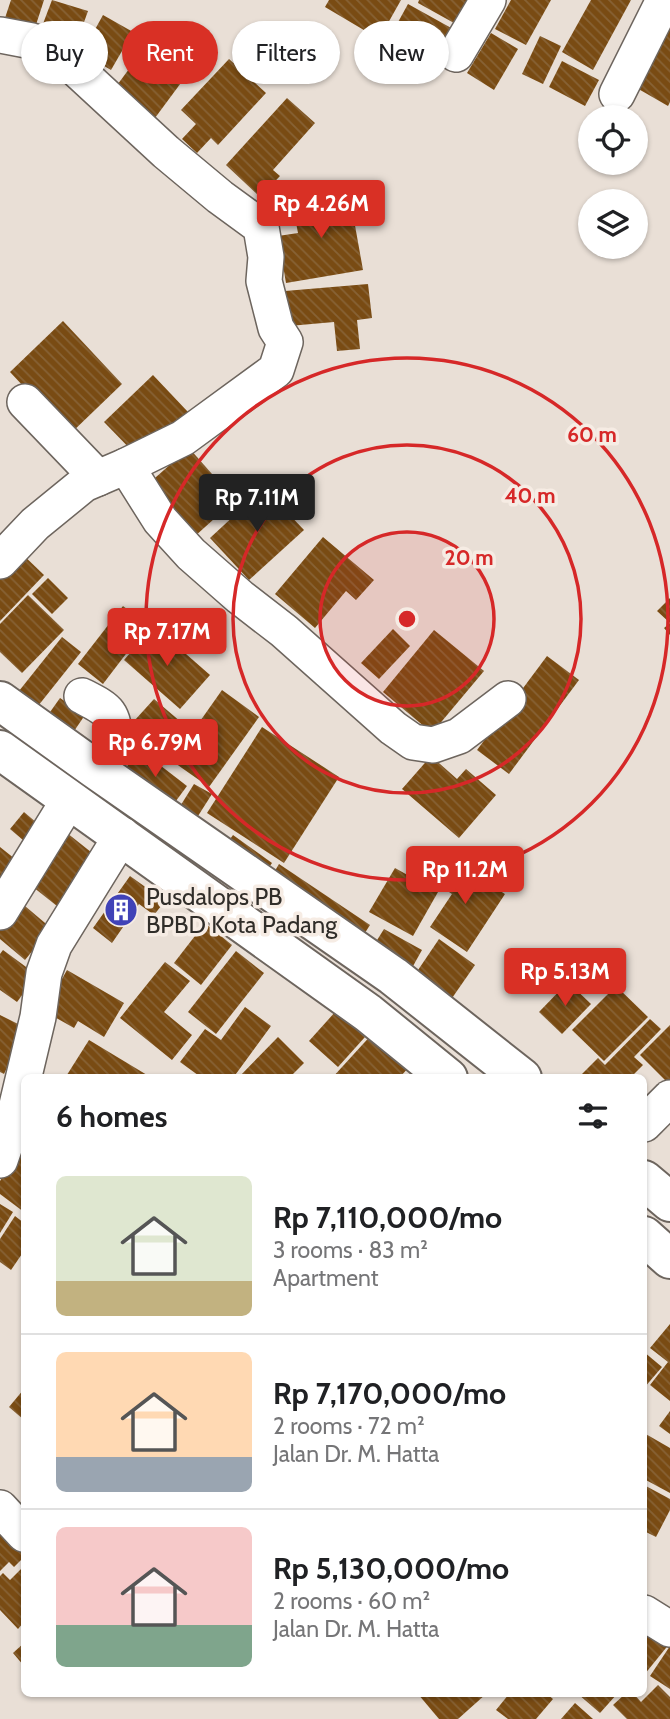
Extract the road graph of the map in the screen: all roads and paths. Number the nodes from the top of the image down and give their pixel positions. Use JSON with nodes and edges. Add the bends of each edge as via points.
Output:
{"nodes":[{"id":1,"x":488,"y":0,"type":"edge"},
{"id":2,"x":663,"y":0,"type":"edge"},
{"id":3,"x":0,"y":35,"type":"edge"},
{"id":4,"x":456,"y":54,"type":"dead end"},
{"id":5,"x":618,"y":94,"type":"dead end"},
{"id":6,"x":25,"y":402,"type":"dead end"},
{"id":7,"x":112,"y":472,"type":"junction"},
{"id":8,"x":0,"y":561,"type":"edge"},
{"id":9,"x":82,"y":696,"type":"dead end"},
{"id":10,"x":508,"y":699,"type":"dead end"},
{"id":11,"x":0,"y":701,"type":"edge"},
{"id":12,"x":0,"y":750,"type":"edge"},
{"id":13,"x":94,"y":769,"type":"junction"},
{"id":14,"x":69,"y":800,"type":"junction"},
{"id":15,"x":121,"y":835,"type":"junction"},
{"id":16,"x":0,"y":912,"type":"edge"},
{"id":17,"x":443,"y":1074,"type":"edge"},
{"id":18,"x":517,"y":1074,"type":"edge"},
{"id":19,"x":11,"y":1083,"type":"edge"},
{"id":20,"x":670,"y":1098,"type":"edge"},
{"id":21,"x":647,"y":1121,"type":"edge"},
{"id":22,"x":0,"y":1160,"type":"edge"},
{"id":23,"x":647,"y":1239,"type":"edge"},
{"id":24,"x":670,"y":1259,"type":"edge"},
{"id":25,"x":0,"y":1508,"type":"edge"},
{"id":26,"x":21,"y":1531,"type":"edge"},
{"id":27,"x":647,"y":1615,"type":"edge"},
{"id":28,"x":670,"y":1629,"type":"edge"}],
"edges":[{"from":1,"to":4,"type":"street"},
{"from":2,"to":5,"type":"street"},
{"from":3,"to":7,"type":"street","via":[[32,41],[74,67],[166,152],[261,226],[264,281],[276,328],[285,342],[276,370],[183,438]]},
{"from":6,"to":7,"type":"street"},
{"from":7,"to":8,"type":"street","via":[[84,484],[35,524]]},
{"from":7,"to":10,"type":"street","via":[[191,554],[414,742],[433,745],[459,736]]},
{"from":9,"to":13,"type":"street","via":[[106,708],[114,720],[115,742]]},
{"from":11,"to":13,"type":"main road"},
{"from":12,"to":14,"type":"main road"},
{"from":13,"to":14,"type":"main road"},
{"from":13,"to":18,"type":"main road","via":[[393,976]]},
{"from":14,"to":15,"type":"main road"},
{"from":14,"to":16,"type":"street"},
{"from":15,"to":17,"type":"main road","via":[[368,1013]]},
{"from":15,"to":19,"type":"street","via":[[54,944],[44,973],[38,1017]]},
{"from":19,"to":22,"type":"street","via":[[13,1122]]},
{"from":20,"to":21,"type":"street"},
{"from":23,"to":24,"type":"main road"},
{"from":25,"to":26,"type":"street"},
{"from":27,"to":28,"type":"street"}]}
